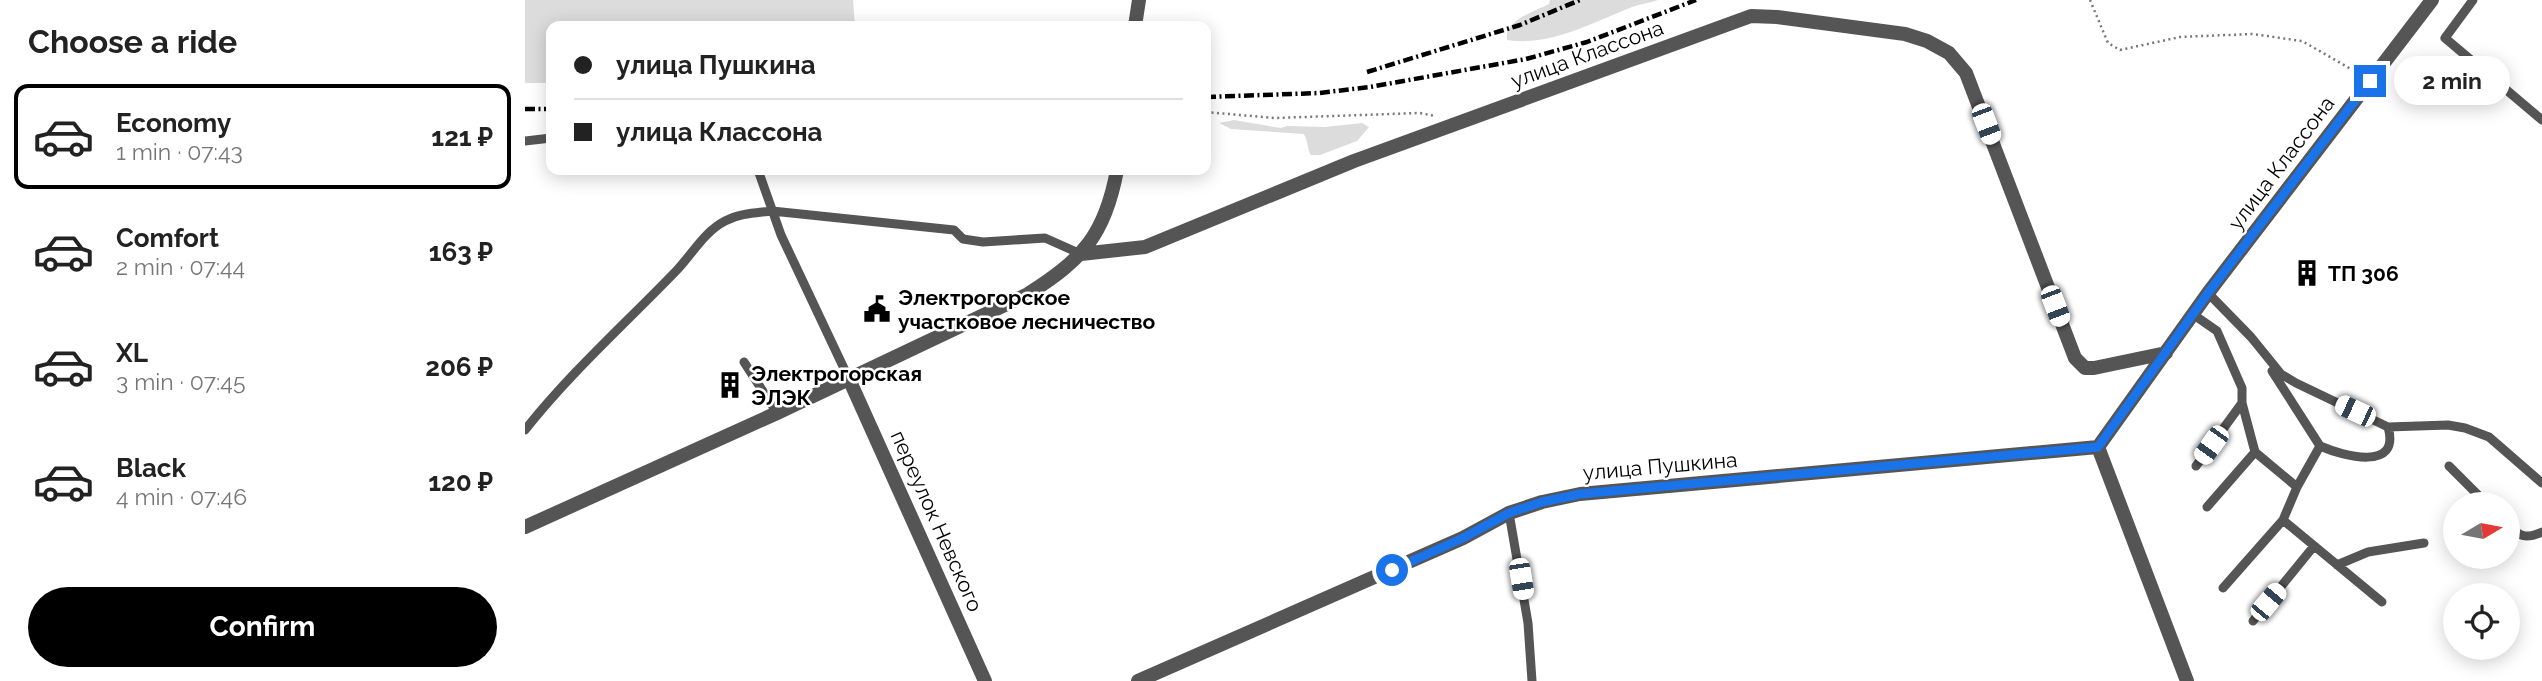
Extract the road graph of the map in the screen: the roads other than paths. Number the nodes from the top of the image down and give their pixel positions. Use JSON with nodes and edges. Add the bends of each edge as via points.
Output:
{"nodes":[{"id":1,"x":1139,"y":0,"type":"edge"},
{"id":2,"x":2432,"y":0,"type":"edge"},
{"id":3,"x":2473,"y":0,"type":"edge"},
{"id":4,"x":1136,"y":21,"type":"edge"},
{"id":5,"x":2542,"y":120,"type":"edge"},
{"id":6,"x":546,"y":139,"type":"edge"},
{"id":7,"x":525,"y":141,"type":"edge"},
{"id":8,"x":760,"y":175,"type":"edge"},
{"id":9,"x":1116,"y":175,"type":"edge"},
{"id":10,"x":772,"y":211,"type":"junction"},
{"id":11,"x":1081,"y":254,"type":"junction"},
{"id":12,"x":2208,"y":293,"type":"junction"},
{"id":13,"x":2194,"y":316,"type":"junction"},
{"id":14,"x":2251,"y":337,"type":"junction"},
{"id":15,"x":2166,"y":353,"type":"junction"},
{"id":16,"x":744,"y":362,"type":"dead end"},
{"id":17,"x":849,"y":379,"type":"junction"},
{"id":18,"x":2242,"y":403,"type":"junction"},
{"id":19,"x":777,"y":413,"type":"junction"},
{"id":20,"x":2388,"y":427,"type":"junction"},
{"id":21,"x":525,"y":429,"type":"edge"},
{"id":22,"x":2320,"y":446,"type":"junction"},
{"id":23,"x":2098,"y":447,"type":"junction"},
{"id":24,"x":2255,"y":452,"type":"junction"},
{"id":25,"x":2196,"y":466,"type":"dead end"},
{"id":26,"x":2449,"y":466,"type":"dead end"},
{"id":27,"x":2542,"y":483,"type":"edge"},
{"id":28,"x":2297,"y":487,"type":"junction"},
{"id":29,"x":2475,"y":492,"type":"edge"},
{"id":30,"x":2207,"y":508,"type":"dead end"},
{"id":31,"x":1509,"y":513,"type":"junction"},
{"id":32,"x":2283,"y":520,"type":"junction"},
{"id":33,"x":525,"y":527,"type":"edge"},
{"id":34,"x":2542,"y":532,"type":"edge"},
{"id":35,"x":2520,"y":536,"type":"edge"},
{"id":36,"x":2424,"y":542,"type":"dead end"},
{"id":37,"x":2314,"y":546,"type":"junction"},
{"id":38,"x":2337,"y":565,"type":"junction"},
{"id":39,"x":2223,"y":588,"type":"dead end"},
{"id":40,"x":2382,"y":602,"type":"dead end"},
{"id":41,"x":2253,"y":621,"type":"dead end"},
{"id":42,"x":985,"y":681,"type":"edge"},
{"id":43,"x":1138,"y":681,"type":"edge"},
{"id":44,"x":1532,"y":681,"type":"edge"},
{"id":45,"x":2187,"y":681,"type":"edge"}],
"edges":[{"from":1,"to":4,"type":"street"},
{"from":2,"to":12,"type":"street","name":"улица Классона"},
{"from":3,"to":5,"type":"lane","via":[[2445,38]]},
{"from":6,"to":7,"type":"lane"},
{"from":8,"to":10,"type":"lane"},
{"from":9,"to":11,"type":"street","via":[[1101,227]]},
{"from":10,"to":11,"type":"lane","via":[[954,230],[963,239],[983,242],[1045,238]]},
{"from":10,"to":17,"type":"lane"},
{"from":10,"to":21,"type":"lane","via":[[726,220],[708,233]]},
{"from":11,"to":15,"type":"street","name":"улица Классона","via":[[1145,247],[1354,161],[1751,16],[1777,17],[1905,34],[1949,53],[1966,72],[2075,358],[2085,368],[2094,368]]},
{"from":11,"to":17,"type":"street","via":[[1028,294]]},
{"from":12,"to":13,"type":"street","name":"улица Классона"},
{"from":12,"to":14,"type":"lane"},
{"from":13,"to":15,"type":"street","name":"улица Классона"},
{"from":13,"to":18,"type":"lane","via":[[2217,331],[2242,388]]},
{"from":14,"to":20,"type":"lane","via":[[2281,374]]},
{"from":14,"to":22,"type":"lane"},
{"from":15,"to":23,"type":"street","name":"улица Классона"},
{"from":16,"to":19,"type":"lane"},
{"from":17,"to":19,"type":"street"},
{"from":17,"to":42,"type":"street","name":"переулок Невского"},
{"from":18,"to":24,"type":"lane"},
{"from":18,"to":25,"type":"lane"},
{"from":19,"to":33,"type":"street"},
{"from":20,"to":22,"type":"lane","via":[[2392,440],[2388,449],[2374,458]]},
{"from":20,"to":27,"type":"lane","via":[[2465,428],[2489,437]]},
{"from":22,"to":28,"type":"lane"},
{"from":23,"to":31,"type":"street","name":"улица Пушкина","via":[[1580,494]]},
{"from":23,"to":45,"type":"street"},
{"from":24,"to":28,"type":"lane"},
{"from":24,"to":30,"type":"lane"},
{"from":26,"to":29,"type":"lane"},
{"from":28,"to":32,"type":"lane"},
{"from":31,"to":43,"type":"street","name":"улица Пушкина","via":[[1463,538]]},
{"from":31,"to":44,"type":"lane","via":[[1528,623]]},
{"from":32,"to":37,"type":"lane"},
{"from":32,"to":39,"type":"lane"},
{"from":34,"to":35,"type":"lane"},
{"from":36,"to":38,"type":"lane","via":[[2368,552]]},
{"from":37,"to":38,"type":"lane"},
{"from":37,"to":41,"type":"lane"},
{"from":38,"to":40,"type":"lane"}]}
